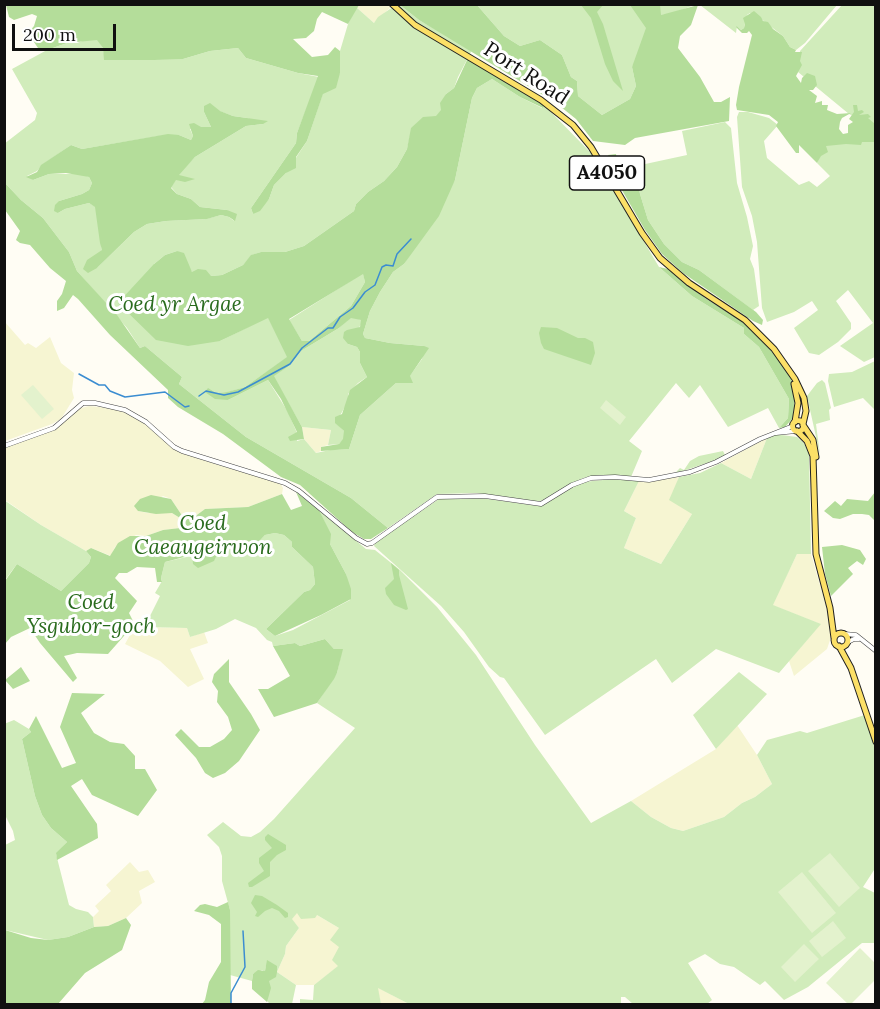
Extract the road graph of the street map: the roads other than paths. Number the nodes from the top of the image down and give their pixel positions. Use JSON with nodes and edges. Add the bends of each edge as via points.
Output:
{"nodes":[{"id":1,"x":392,"y":4,"type":"edge"},
{"id":2,"x":791,"y":374,"type":"junction"},
{"id":3,"x":803,"y":425,"type":"junction"},
{"id":4,"x":795,"y":428,"type":"junction"},
{"id":5,"x":4,"y":446,"type":"edge"},
{"id":6,"x":815,"y":482,"type":"junction"},
{"id":7,"x":830,"y":608,"type":"junction"},
{"id":8,"x":844,"y":633,"type":"junction"},
{"id":9,"x":834,"y":638,"type":"junction"},
{"id":10,"x":859,"y":639,"type":"junction"},
{"id":11,"x":848,"y":643,"type":"junction"},
{"id":12,"x":839,"y":646,"type":"junction"},
{"id":13,"x":876,"y":651,"type":"edge"},
{"id":14,"x":851,"y":668,"type":"junction"},
{"id":15,"x":876,"y":742,"type":"edge"}],
"edges":[{"from":1,"to":2,"type":"main road","name":"Port Road","number":"A4050","via":[[415,25],[542,100],[568,120],[594,151],[655,252],[682,279],[756,330]]},
{"from":2,"to":3,"type":"main road","name":"Port Road","number":"A4050","via":[[804,398]]},
{"from":2,"to":4,"type":"main road","name":"Port Road","number":"A4050","via":[[798,398]]},
{"from":3,"to":4,"type":"main road","via":[[802,430]]},
{"from":3,"to":4,"type":"main road","via":[[799,421]]},
{"from":3,"to":6,"type":"main road","name":"Port Road","number":"A4050","via":[[815,448]]},
{"from":4,"to":5,"type":"street","via":[[776,432],[696,470],[656,479],[591,478],[541,504],[485,496],[437,497],[367,544],[285,483],[182,451],[125,410],[83,403],[54,428]]},
{"from":4,"to":6,"type":"main road","name":"Port Road","number":"A4050","via":[[812,450]]},
{"from":6,"to":7,"type":"main road","name":"Port Road","number":"A4050","via":[[816,554]]},
{"from":7,"to":8,"type":"main road","name":"Port Road","number":"A4050"},
{"from":7,"to":9,"type":"main road","name":"Port Road","number":"A4050"},
{"from":8,"to":9,"type":"main road"},
{"from":8,"to":10,"type":"street"},
{"from":8,"to":11,"type":"main road","name":"Port Road","number":"A4050"},
{"from":9,"to":12,"type":"main road","name":"Port Road","number":"A4050"},
{"from":10,"to":11,"type":"street"},
{"from":10,"to":13,"type":"street"},
{"from":11,"to":12,"type":"main road"},
{"from":11,"to":14,"type":"main road","name":"Port Road","number":"A4050"},
{"from":12,"to":14,"type":"main road","name":"Port Road","number":"A4050"},
{"from":14,"to":15,"type":"main road","name":"Port Road","number":"A4050"}]}
